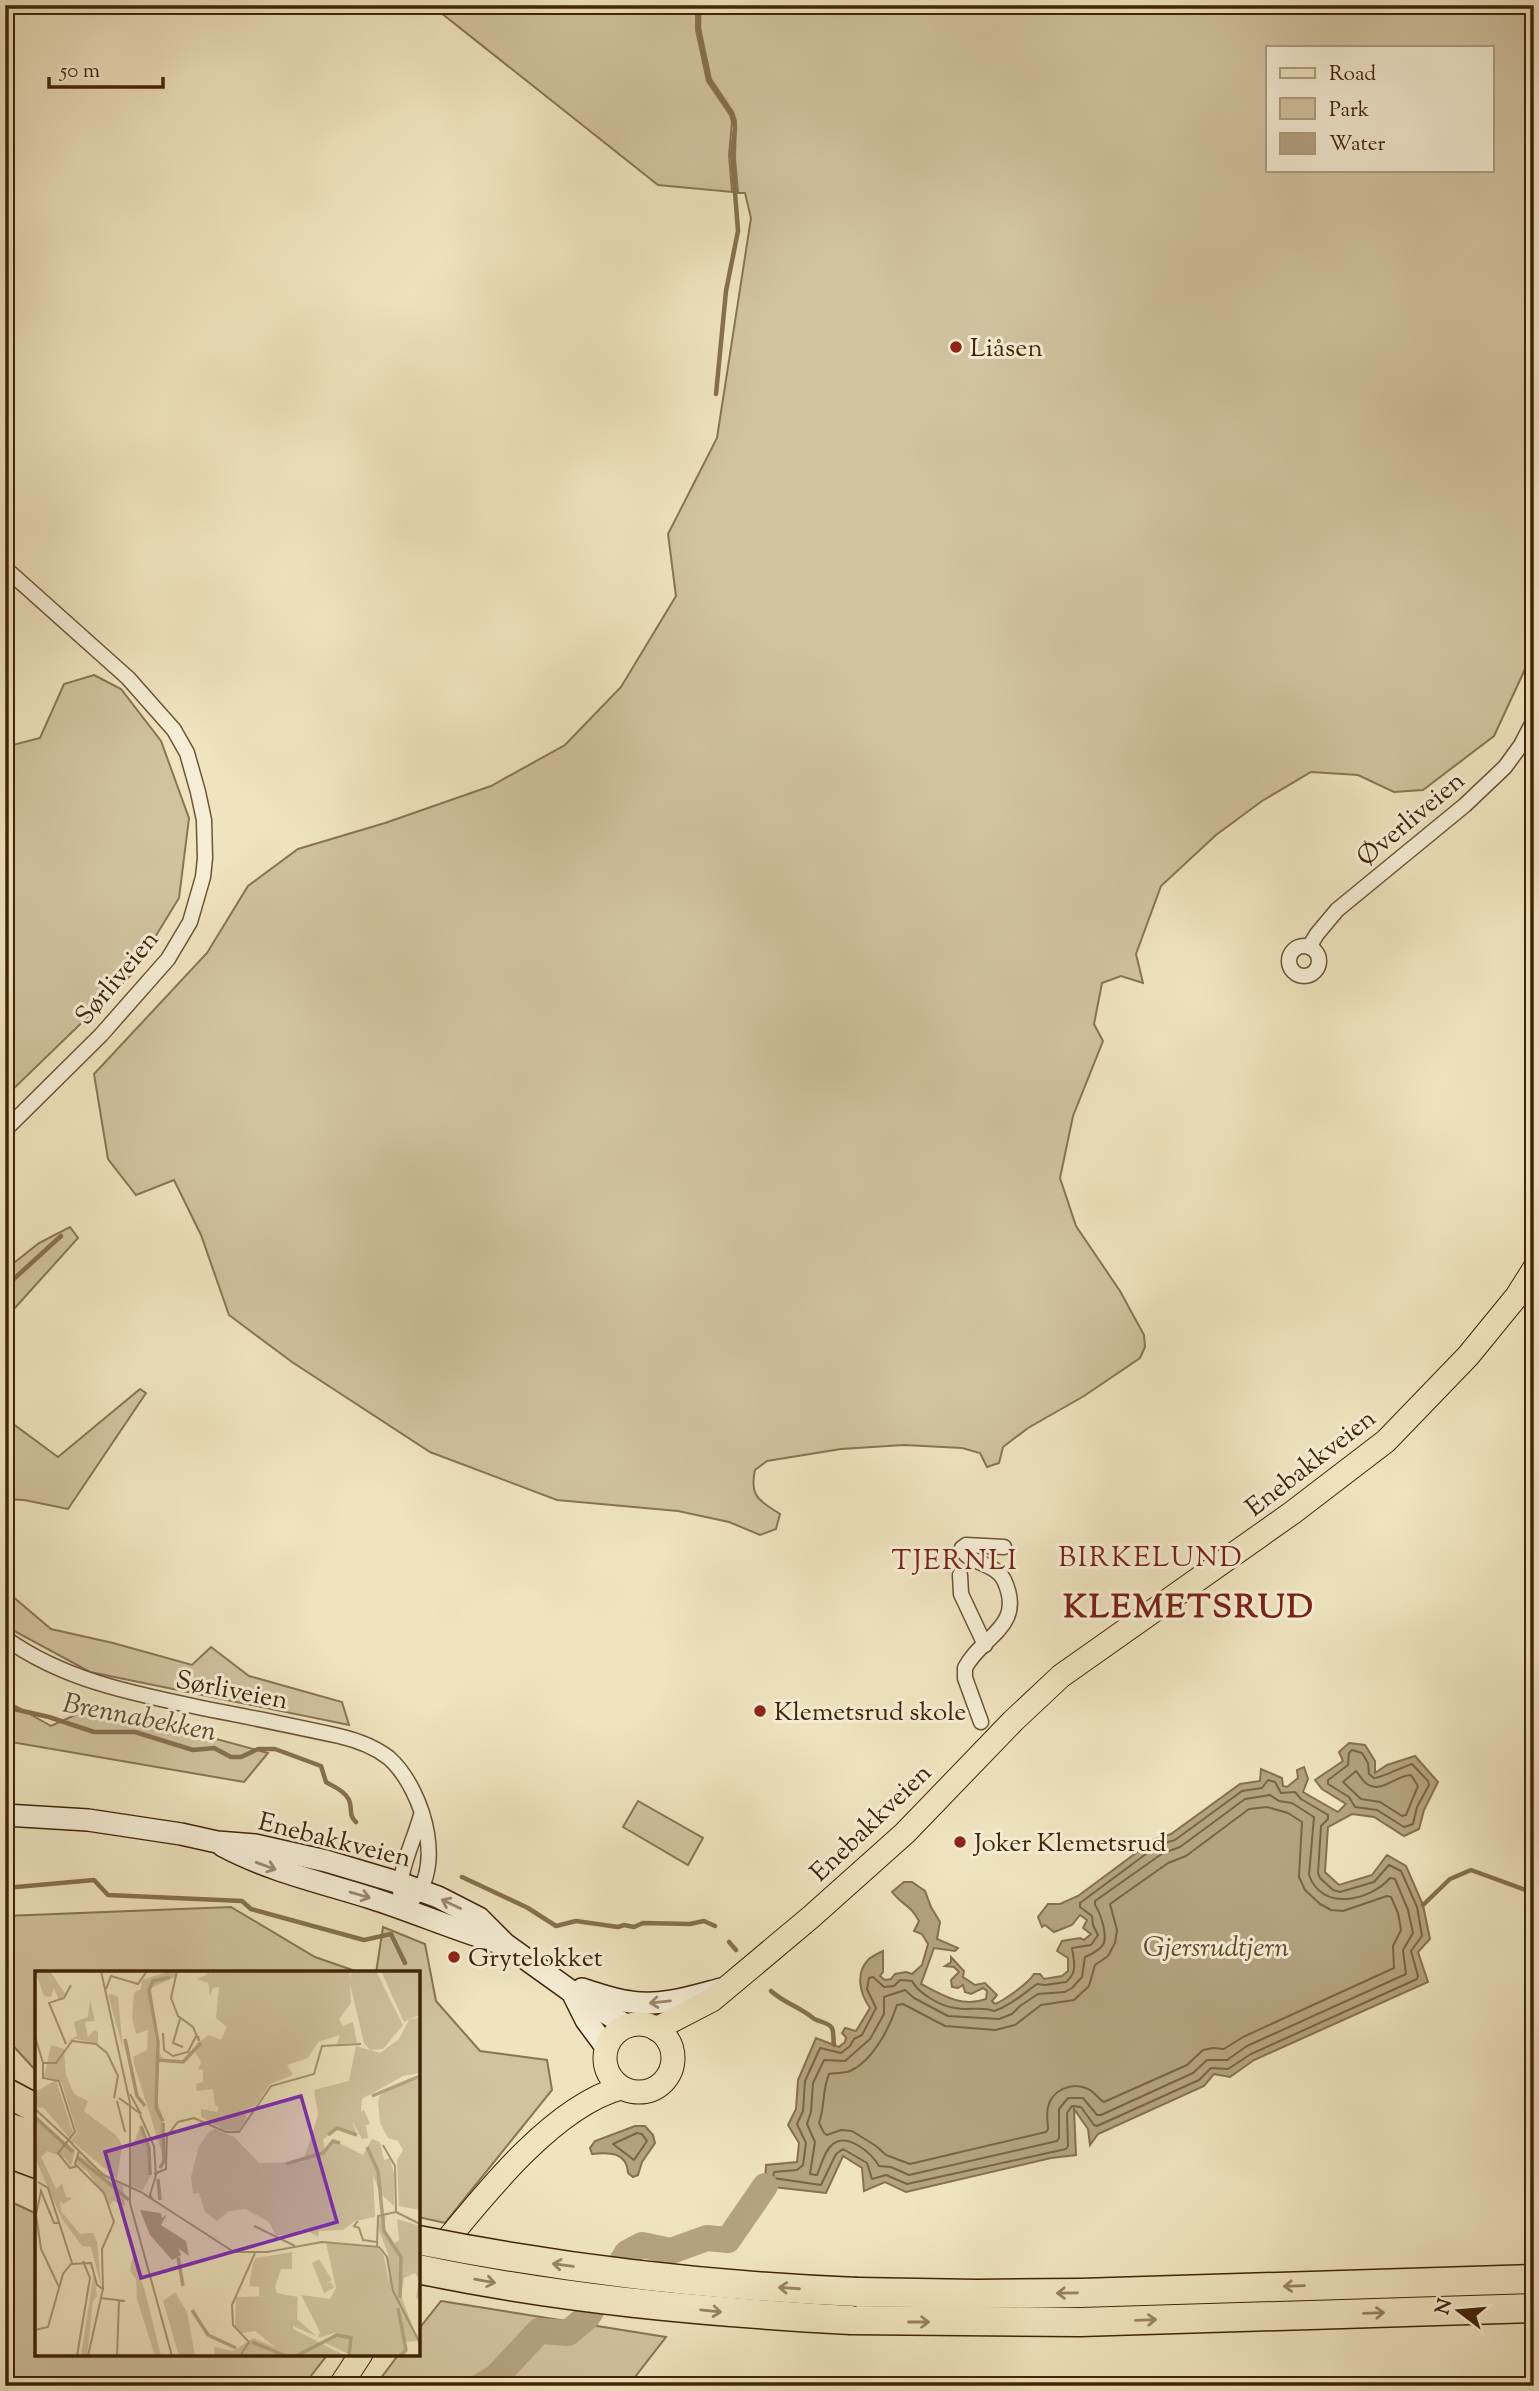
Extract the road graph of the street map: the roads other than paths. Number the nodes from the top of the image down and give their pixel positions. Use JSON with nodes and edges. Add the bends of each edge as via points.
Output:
{"nodes":[{"id":1,"x":5,"y":568,"type":"edge"},
{"id":2,"x":1534,"y":720,"type":"edge"},
{"id":3,"x":1309,"y":947,"type":"dead end"},
{"id":4,"x":5,"y":1130,"type":"edge"},
{"id":5,"x":1534,"y":1269,"type":"edge"},
{"id":6,"x":1004,"y":1547,"type":"dead end"},
{"id":7,"x":960,"y":1575,"type":"dead end"},
{"id":8,"x":5,"y":1638,"type":"edge"},
{"id":9,"x":985,"y":1645,"type":"junction"},
{"id":10,"x":981,"y":1722,"type":"dead end"},
{"id":11,"x":5,"y":1815,"type":"edge"},
{"id":12,"x":421,"y":1815,"type":"junction"},
{"id":13,"x":217,"y":1842,"type":"junction"},
{"id":14,"x":410,"y":1886,"type":"junction"},
{"id":15,"x":402,"y":1908,"type":"junction"},
{"id":16,"x":505,"y":1944,"type":"junction"},
{"id":17,"x":566,"y":1988,"type":"junction"},
{"id":18,"x":719,"y":1993,"type":"junction"},
{"id":19,"x":627,"y":2026,"type":"junction"},
{"id":20,"x":656,"y":2029,"type":"junction"},
{"id":21,"x":672,"y":2049,"type":"junction"},
{"id":22,"x":606,"y":2057,"type":"junction"},
{"id":23,"x":621,"y":2088,"type":"junction"},
{"id":24,"x":5,"y":2092,"type":"edge"},
{"id":25,"x":35,"y":2108,"type":"edge"},
{"id":26,"x":565,"y":2117,"type":"junction"},
{"id":27,"x":5,"y":2126,"type":"edge"},
{"id":28,"x":35,"y":2136,"type":"edge"},
{"id":29,"x":5,"y":2152,"type":"edge"},
{"id":30,"x":35,"y":2163,"type":"edge"},
{"id":31,"x":420,"y":2240,"type":"edge"},
{"id":32,"x":420,"y":2269,"type":"edge"},
{"id":33,"x":420,"y":2273,"type":"edge"},
{"id":34,"x":1534,"y":2279,"type":"edge"},
{"id":35,"x":1534,"y":2308,"type":"edge"},
{"id":36,"x":360,"y":2356,"type":"edge"},
{"id":37,"x":340,"y":2386,"type":"edge"}],
"edges":[{"from":1,"to":4,"type":"street","name":"Sørliveien","via":[[128,678],[174,730],[187,753],[198,792],[205,858],[190,922],[168,959],[101,1035]]},
{"from":2,"to":3,"type":"street","name":"Øverliveien","via":[[1505,767],[1337,911]]},
{"from":5,"to":18,"type":"main road","name":"Enebakkveien","via":[[1468,1356],[1386,1441],[1061,1676],[905,1833]]},
{"from":6,"to":9,"type":"street","via":[[962,1548],[967,1557],[995,1569],[1007,1589],[1006,1621]]},
{"from":7,"to":9,"type":"street","via":[[961,1594]]},
{"from":8,"to":12,"type":"street","name":"Sørliveien","via":[[66,1672],[106,1686],[351,1739],[386,1756],[404,1774]]},
{"from":9,"to":10,"type":"street","via":[[964,1672]]},
{"from":11,"to":13,"type":"main road","name":"Enebakkveien","via":[[127,1825]]},
{"from":12,"to":14,"type":"street","name":"Sørliveien"},
{"from":12,"to":14,"type":"street","name":"Sørliveien","via":[[429,1839],[425,1872]]},
{"from":13,"to":14,"type":"main road","name":"Enebakkveien","via":[[268,1847]]},
{"from":13,"to":15,"type":"main road","name":"Enebakkveien","one_way":true,"via":[[274,1869]]},
{"from":14,"to":15,"type":"street","name":"Sørliveien","via":[[410,1904]]},
{"from":14,"to":15,"type":"street","name":"Sørliveien","via":[[399,1896]]},
{"from":16,"to":14,"type":"main road","name":"Enebakkveien","one_way":true,"via":[[479,1918]]},
{"from":15,"to":16,"type":"main road","name":"Enebakkveien"},
{"from":16,"to":17,"type":"main road","name":"Enebakkveien"},
{"from":18,"to":17,"type":"main road","one_way":true,"via":[[646,2004]]},
{"from":17,"to":19,"type":"main road","name":"Enebakkveien"},
{"from":17,"to":22,"type":"main road","name":"Enebakkveien"},
{"from":18,"to":20,"type":"main road","name":"Enebakkveien"},
{"from":18,"to":21,"type":"main road","name":"Enebakkveien"},
{"from":19,"to":20,"type":"main road","name":"Enebakkveien","via":[[642,2024]]},
{"from":19,"to":22,"type":"main road","via":[[614,2034]]},
{"from":20,"to":21,"type":"main road"},
{"from":21,"to":23,"type":"main road","via":[[672,2071],[666,2082],[648,2092]]},
{"from":22,"to":23,"type":"main road","name":"Enebakkveien","via":[[614,2082]]},
{"from":22,"to":26,"type":"main road"},
{"from":23,"to":26,"type":"main road"},
{"from":24,"to":25,"type":"highway"},
{"from":26,"to":33,"type":"main road","via":[[495,2184]]},
{"from":27,"to":28,"type":"highway"},
{"from":29,"to":30,"type":"highway"},
{"from":34,"to":31,"type":"highway","one_way":true,"bridge":true,"via":[[1055,2293],[857,2292],[648,2276]]},
{"from":32,"to":35,"type":"highway","one_way":true,"bridge":true,"via":[[643,2304],[851,2320],[1080,2322]]},
{"from":36,"to":37,"type":"main road"}]}
